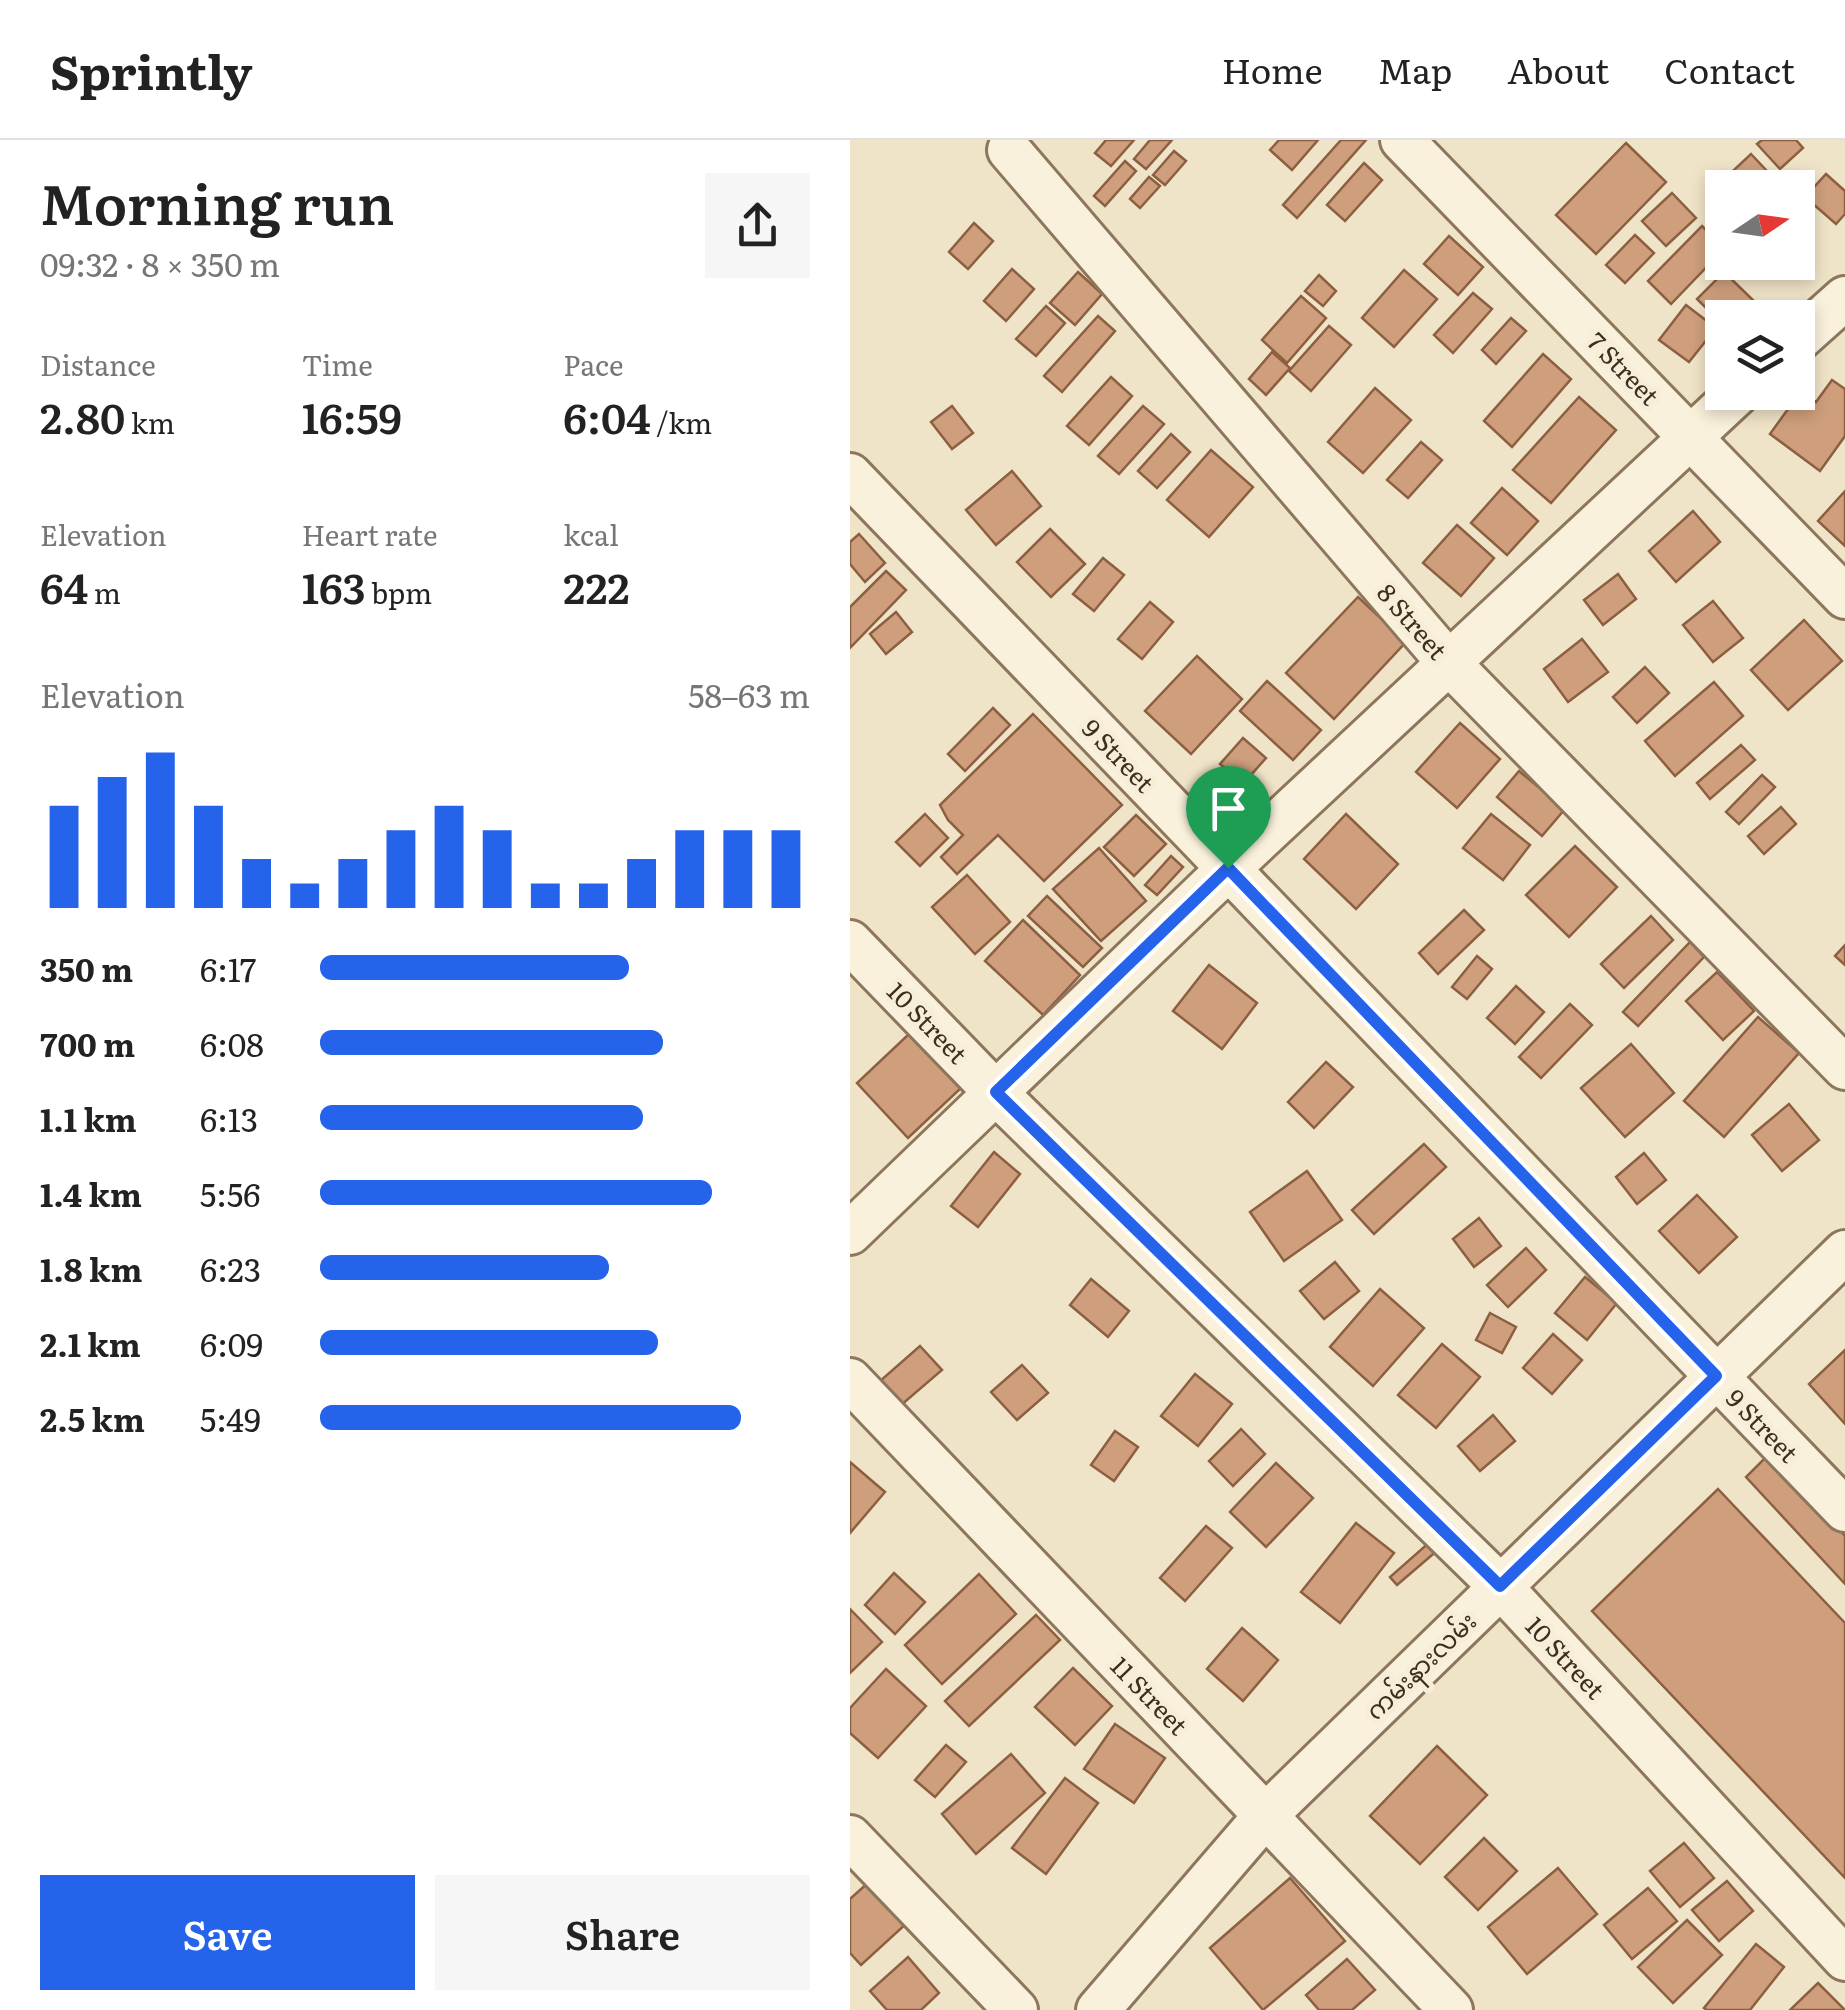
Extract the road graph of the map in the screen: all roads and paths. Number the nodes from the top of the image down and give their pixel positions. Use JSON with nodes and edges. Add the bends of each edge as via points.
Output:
{"nodes":[{"id":1,"x":1402,"y":140,"type":"edge"},
{"id":2,"x":1009,"y":150,"type":"dead end"},
{"id":3,"x":1845,"y":298,"type":"edge"},
{"id":4,"x":1815,"y":325,"type":"edge"},
{"id":5,"x":1719,"y":410,"type":"edge"},
{"id":6,"x":1690,"y":436,"type":"junction"},
{"id":7,"x":850,"y":475,"type":"edge"},
{"id":8,"x":1845,"y":597,"type":"edge"},
{"id":9,"x":1448,"y":662,"type":"junction"},
{"id":10,"x":1228,"y":868,"type":"junction"},
{"id":11,"x":850,"y":942,"type":"edge"},
{"id":12,"x":1845,"y":1068,"type":"edge"},
{"id":13,"x":996,"y":1092,"type":"junction"},
{"id":14,"x":850,"y":1233,"type":"edge"},
{"id":15,"x":1845,"y":1252,"type":"edge"},
{"id":16,"x":1716,"y":1376,"type":"junction"},
{"id":17,"x":850,"y":1380,"type":"edge"},
{"id":18,"x":1845,"y":1510,"type":"edge"},
{"id":19,"x":1500,"y":1586,"type":"junction"},
{"id":20,"x":1265,"y":1816,"type":"junction"},
{"id":21,"x":850,"y":1837,"type":"edge"},
{"id":22,"x":1845,"y":1959,"type":"edge"},
{"id":23,"x":1016,"y":2010,"type":"edge"},
{"id":24,"x":1098,"y":2010,"type":"edge"},
{"id":25,"x":1451,"y":2010,"type":"edge"}],
"edges":[{"from":1,"to":6,"type":"street","name":"7 Street"},
{"from":2,"to":9,"type":"street","name":"8 Street"},
{"from":3,"to":4,"type":"street"},
{"from":5,"to":6,"type":"street"},
{"from":6,"to":8,"type":"street","name":"7 Street"},
{"from":6,"to":9,"type":"street"},
{"from":7,"to":10,"type":"street","name":"9 Street"},
{"from":9,"to":10,"type":"street"},
{"from":9,"to":12,"type":"street","name":"8 Street"},
{"from":10,"to":13,"type":"street"},
{"from":10,"to":16,"type":"street","name":"9 Street"},
{"from":11,"to":13,"type":"street","name":"10 Street"},
{"from":13,"to":14,"type":"street"},
{"from":13,"to":19,"type":"street","name":"10 Street"},
{"from":15,"to":16,"type":"street","name":"ကမ်းနားလမ်း"},
{"from":16,"to":18,"type":"street","name":"9 Street"},
{"from":16,"to":19,"type":"street","name":"ကမ်းနားလမ်း"},
{"from":17,"to":20,"type":"street","name":"11 Street"},
{"from":19,"to":20,"type":"street","name":"ကမ်းနားလမ်း"},
{"from":19,"to":22,"type":"street","name":"10 Street"},
{"from":20,"to":24,"type":"street","name":"ကမ်းနားလမ်း"},
{"from":20,"to":25,"type":"street","name":"11 Street"},
{"from":21,"to":23,"type":"street"}]}
